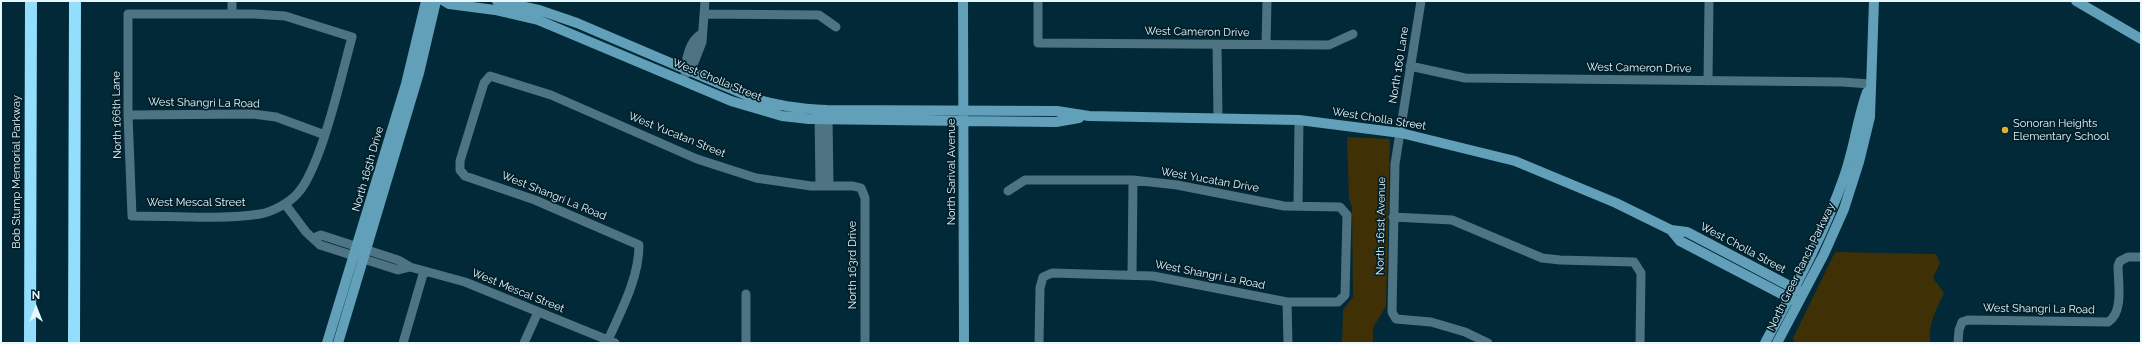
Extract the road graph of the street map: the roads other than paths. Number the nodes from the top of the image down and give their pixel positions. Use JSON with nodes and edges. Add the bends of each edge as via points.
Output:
{"nodes":[{"id":1,"x":31,"y":1,"type":"edge"},
{"id":2,"x":75,"y":1,"type":"edge"},
{"id":3,"x":232,"y":1,"type":"edge"},
{"id":4,"x":426,"y":1,"type":"edge"},
{"id":5,"x":436,"y":1,"type":"edge"},
{"id":6,"x":444,"y":1,"type":"edge"},
{"id":7,"x":497,"y":1,"type":"edge"},
{"id":8,"x":705,"y":1,"type":"edge"},
{"id":9,"x":963,"y":1,"type":"edge"},
{"id":10,"x":1038,"y":1,"type":"edge"},
{"id":11,"x":1267,"y":1,"type":"edge"},
{"id":12,"x":1421,"y":1,"type":"edge"},
{"id":13,"x":1710,"y":1,"type":"edge"},
{"id":14,"x":1874,"y":1,"type":"edge"},
{"id":15,"x":2076,"y":1,"type":"edge"},
{"id":16,"x":232,"y":14,"type":"junction"},
{"id":17,"x":705,"y":14,"type":"junction"},
{"id":18,"x":836,"y":27,"type":"dead end"},
{"id":19,"x":1353,"y":34,"type":"dead end"},
{"id":20,"x":2141,"y":39,"type":"edge"},
{"id":21,"x":1217,"y":45,"type":"junction"},
{"id":22,"x":1266,"y":45,"type":"junction"},
{"id":23,"x":1410,"y":66,"type":"junction"},
{"id":24,"x":685,"y":75,"type":"junction"},
{"id":25,"x":1708,"y":81,"type":"junction"},
{"id":26,"x":1870,"y":84,"type":"junction"},
{"id":27,"x":964,"y":110,"type":"junction"},
{"id":28,"x":128,"y":115,"type":"junction"},
{"id":29,"x":824,"y":115,"type":"junction"},
{"id":30,"x":1089,"y":116,"type":"junction"},
{"id":31,"x":1218,"y":118,"type":"junction"},
{"id":32,"x":1299,"y":120,"type":"junction"},
{"id":33,"x":964,"y":121,"type":"junction"},
{"id":34,"x":1401,"y":133,"type":"junction"},
{"id":35,"x":324,"y":135,"type":"junction"},
{"id":36,"x":460,"y":170,"type":"joint"},
{"id":37,"x":1133,"y":180,"type":"junction"},
{"id":38,"x":824,"y":186,"type":"junction"},
{"id":39,"x":861,"y":188,"type":"joint"},
{"id":40,"x":1008,"y":191,"type":"dead end"},
{"id":41,"x":285,"y":204,"type":"junction"},
{"id":42,"x":1298,"y":206,"type":"junction"},
{"id":43,"x":132,"y":216,"type":"joint"},
{"id":44,"x":1393,"y":217,"type":"junction"},
{"id":45,"x":360,"y":253,"type":"junction"},
{"id":46,"x":2141,"y":257,"type":"edge"},
{"id":47,"x":424,"y":271,"type":"junction"},
{"id":48,"x":1132,"y":275,"type":"junction"},
{"id":49,"x":746,"y":294,"type":"dead end"},
{"id":50,"x":1345,"y":295,"type":"joint"},
{"id":51,"x":1796,"y":295,"type":"junction"},
{"id":52,"x":1287,"y":302,"type":"junction"},
{"id":53,"x":538,"y":312,"type":"junction"},
{"id":54,"x":29,"y":342,"type":"edge"},
{"id":55,"x":612,"y":342,"type":"edge"},
{"id":56,"x":74,"y":343,"type":"edge"},
{"id":57,"x":327,"y":343,"type":"edge"},
{"id":58,"x":338,"y":343,"type":"edge"},
{"id":59,"x":403,"y":343,"type":"edge"},
{"id":60,"x":524,"y":343,"type":"edge"},
{"id":61,"x":746,"y":343,"type":"edge"},
{"id":62,"x":865,"y":343,"type":"edge"},
{"id":63,"x":964,"y":343,"type":"edge"},
{"id":64,"x":1039,"y":343,"type":"edge"},
{"id":65,"x":1288,"y":343,"type":"edge"},
{"id":66,"x":1488,"y":343,"type":"edge"},
{"id":67,"x":1640,"y":343,"type":"edge"},
{"id":68,"x":1765,"y":343,"type":"edge"},
{"id":69,"x":1777,"y":343,"type":"edge"},
{"id":70,"x":1958,"y":343,"type":"edge"}],
"edges":[{"from":1,"to":54,"type":"highway","name":"Bob Stump Memorial Parkway"},
{"from":2,"to":56,"type":"highway"},
{"from":3,"to":16,"type":"street"},
{"from":4,"to":45,"type":"street","name":"North 165th Drive","via":[[415,52]]},
{"from":5,"to":45,"type":"street","name":"North 165th Drive","via":[[419,73]]},
{"from":6,"to":24,"type":"street","name":"West Cholla Street","via":[[538,20]]},
{"from":7,"to":24,"type":"street","name":"West Cholla Street","via":[[538,10],[577,23]]},
{"from":8,"to":17,"type":"street"},
{"from":9,"to":27,"type":"street","name":"North Sarival Avenue"},
{"from":10,"to":21,"type":"street","name":"West Cameron Drive","via":[[1038,43]]},
{"from":11,"to":22,"type":"street"},
{"from":12,"to":23,"type":"street","name":"North 160 Lane"},
{"from":13,"to":25,"type":"street"},
{"from":14,"to":26,"type":"street","name":"North Greer Ranch Parkway"},
{"from":15,"to":20,"type":"street"},
{"from":16,"to":28,"type":"street","name":"North 166th Lane","via":[[128,14]]},
{"from":16,"to":35,"type":"street","via":[[284,16],[352,37]]},
{"from":17,"to":18,"type":"street","via":[[819,15]]},
{"from":17,"to":24,"type":"street","via":[[701,34],[695,38],[685,63]]},
{"from":19,"to":22,"type":"street","name":"West Cameron Drive","via":[[1328,46]]},
{"from":21,"to":22,"type":"street","name":"West Cameron Drive"},
{"from":21,"to":31,"type":"street"},
{"from":23,"to":25,"type":"street","name":"West Cameron Drive","via":[[1465,78]]},
{"from":23,"to":34,"type":"street","name":"North 160 Lane"},
{"from":24,"to":29,"type":"street","name":"West Cholla Street","via":[[766,102]]},
{"from":25,"to":26,"type":"street","name":"West Cameron Drive"},
{"from":26,"to":51,"type":"street","name":"North Greer Ranch Parkway","via":[[1858,117],[1845,176]]},
{"from":27,"to":29,"type":"street","name":"West Cholla Street"},
{"from":27,"to":30,"type":"street","name":"West Cholla Street","via":[[1056,111]]},
{"from":27,"to":33,"type":"street","name":"North Sarival Avenue"},
{"from":28,"to":35,"type":"street","name":"West Shangri La Road","via":[[253,114],[276,117]]},
{"from":28,"to":43,"type":"street","name":"North 166th Lane"},
{"from":29,"to":33,"type":"street","name":"West Cholla Street"},
{"from":29,"to":38,"type":"street"},
{"from":30,"to":31,"type":"street","name":"West Cholla Street"},
{"from":30,"to":33,"type":"street","name":"West Cholla Street","via":[[1056,122]]},
{"from":31,"to":32,"type":"street","name":"West Cholla Street"},
{"from":32,"to":34,"type":"street","name":"West Cholla Street"},
{"from":32,"to":42,"type":"street"},
{"from":33,"to":63,"type":"street","name":"North Sarival Avenue"},
{"from":34,"to":44,"type":"street","name":"North 161st Avenue","via":[[1394,164]]},
{"from":34,"to":51,"type":"street","name":"West Cholla Street","via":[[1515,161],[1616,203],[1671,230],[1680,241]]},
{"from":35,"to":41,"type":"street","via":[[312,171],[298,194]]},
{"from":36,"to":38,"type":"street","name":"West Yucatan Street","via":[[460,161],[484,83],[490,76],[551,95],[697,159],[767,181]]},
{"from":36,"to":55,"type":"street","name":"West Shangri La Road","via":[[466,176],[535,200],[639,245],[636,268]]},
{"from":37,"to":40,"type":"street","name":"West Yucatan Drive","via":[[1025,180]]},
{"from":37,"to":42,"type":"street","name":"West Yucatan Drive","via":[[1177,185],[1284,206]]},
{"from":37,"to":48,"type":"street"},
{"from":38,"to":39,"type":"street","name":"West Yucatan Street"},
{"from":39,"to":62,"type":"street","name":"North 163rd Drive","via":[[866,198]]},
{"from":41,"to":43,"type":"street","name":"West Mescal Street","via":[[262,214]]},
{"from":41,"to":45,"type":"street","name":"West Mescal Street","via":[[306,232],[314,238],[321,235]]},
{"from":42,"to":50,"type":"street","name":"West Yucatan Drive","via":[[1340,207],[1347,214]]},
{"from":44,"to":66,"type":"street","name":"North 161st Avenue","via":[[1392,312],[1396,319],[1431,322],[1465,332]]},
{"from":44,"to":67,"type":"street","via":[[1452,220],[1542,258],[1634,262],[1641,273]]},
{"from":45,"to":47,"type":"street","name":"West Mescal Street","via":[[398,270],[410,267]]},
{"from":45,"to":57,"type":"street","name":"North 165th Drive"},
{"from":45,"to":58,"type":"street","name":"North 165th Drive"},
{"from":46,"to":70,"type":"street","name":"West Shangri La Road","via":[[2128,257],[2120,261],[2117,311],[2114,318],[2108,322],[1968,320],[1962,322]]},
{"from":47,"to":53,"type":"street","name":"West Mescal Street","via":[[465,282]]},
{"from":47,"to":59,"type":"street"},
{"from":48,"to":52,"type":"street","name":"West Shangri La Road","via":[[1153,276]]},
{"from":48,"to":64,"type":"street","name":"West Shangri La Road","via":[[1052,273],[1043,277],[1040,288]]},
{"from":49,"to":61,"type":"street"},
{"from":50,"to":52,"type":"street","name":"West Shangri La Road","via":[[1338,302]]},
{"from":51,"to":68,"type":"street","name":"North Greer Ranch Parkway"},
{"from":51,"to":69,"type":"street","name":"North Greer Ranch Parkway"},
{"from":52,"to":65,"type":"street"},
{"from":53,"to":55,"type":"street","name":"West Mescal Street"},
{"from":53,"to":60,"type":"street"}]}
